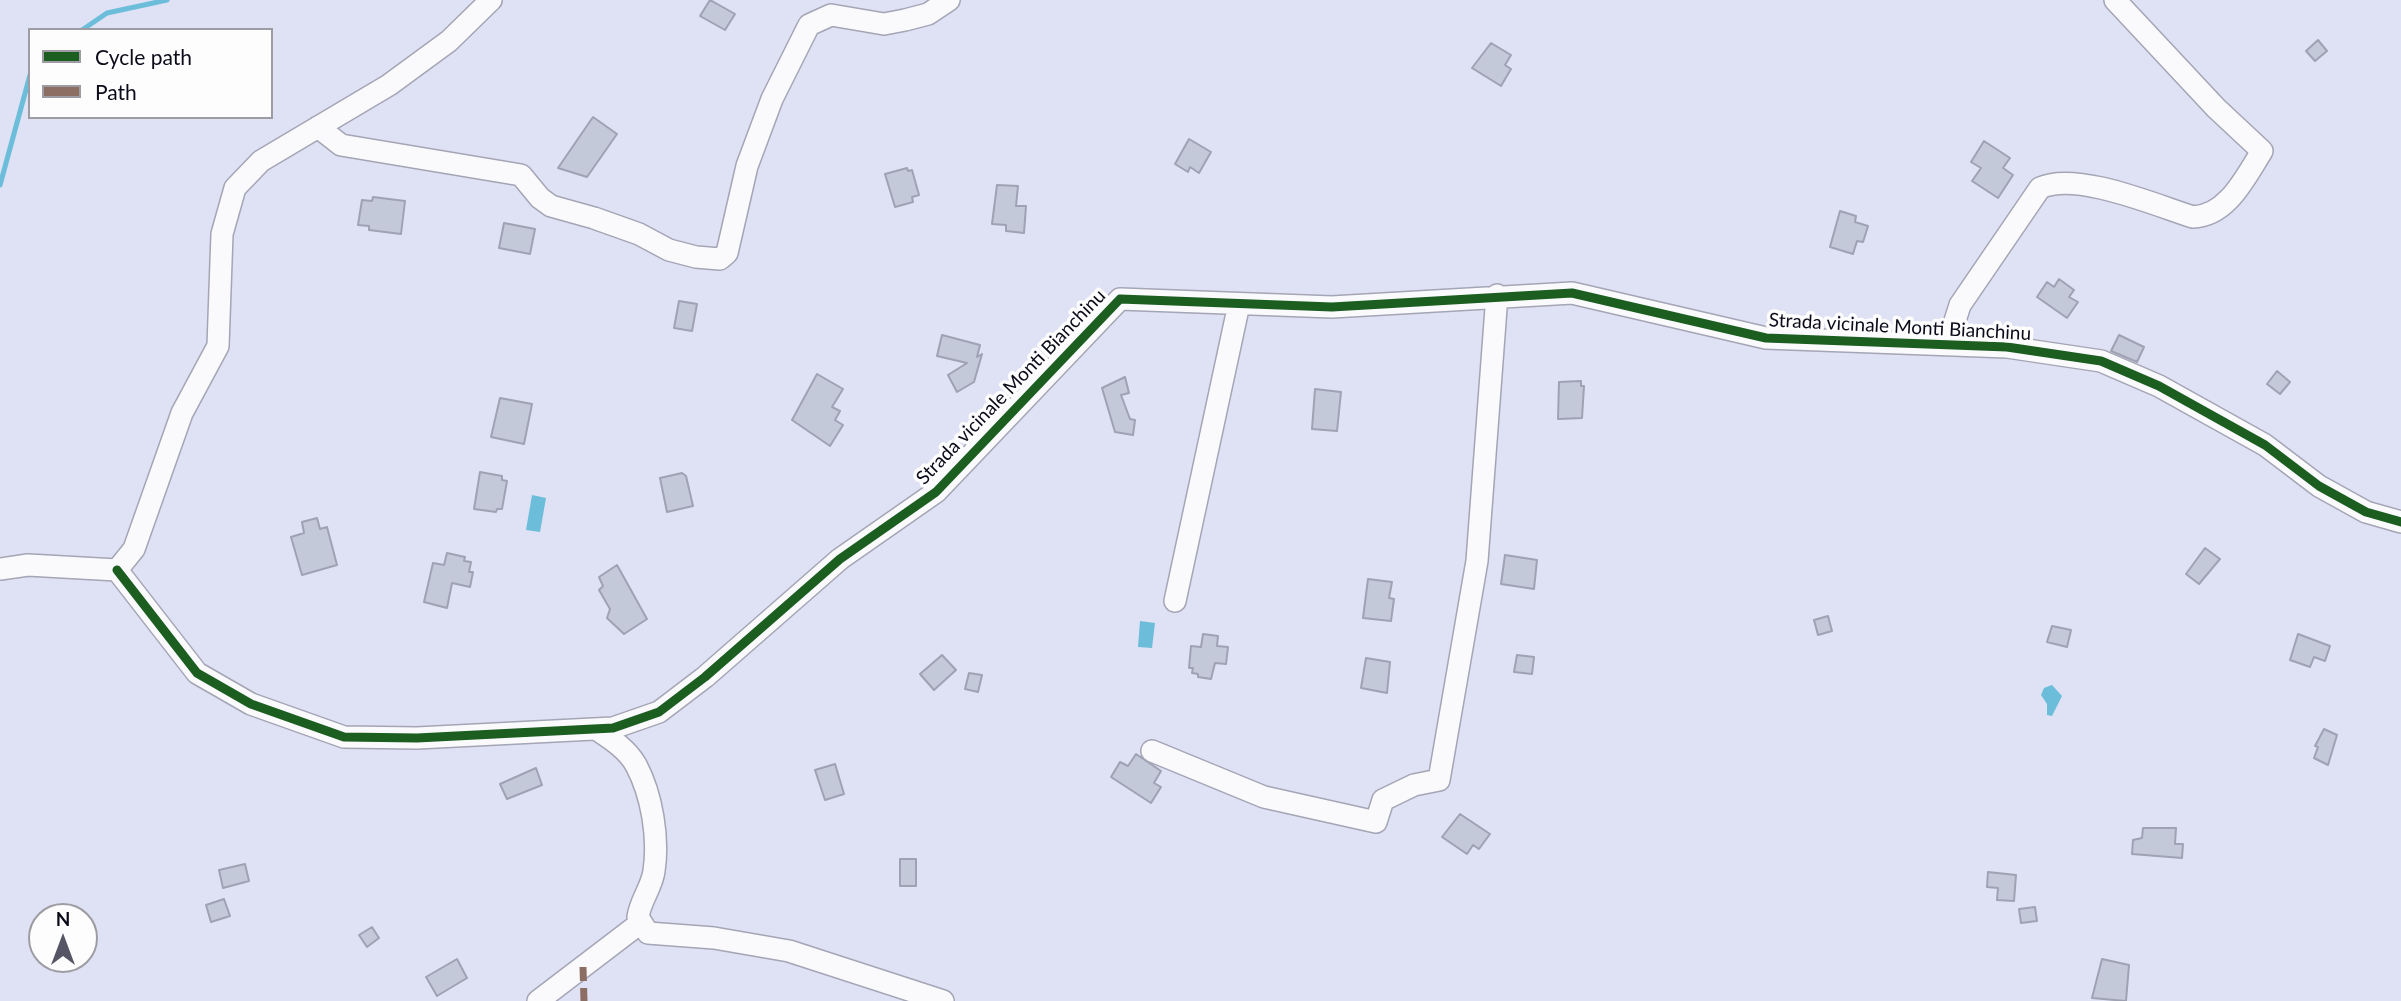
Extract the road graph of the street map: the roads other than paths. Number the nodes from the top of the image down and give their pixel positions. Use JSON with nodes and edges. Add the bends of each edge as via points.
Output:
{"nodes":[{"id":1,"x":491,"y":0,"type":"edge"},
{"id":2,"x":949,"y":0,"type":"edge"},
{"id":3,"x":2115,"y":0,"type":"edge"},
{"id":4,"x":318,"y":127,"type":"junction"},
{"id":5,"x":1497,"y":295,"type":"junction"},
{"id":6,"x":1239,"y":304,"type":"junction"},
{"id":7,"x":1948,"y":344,"type":"junction"},
{"id":8,"x":2396,"y":516,"type":"edge"},
{"id":9,"x":2401,"y":535,"type":"edge"},
{"id":10,"x":0,"y":569,"type":"edge"},
{"id":11,"x":117,"y":570,"type":"junction"},
{"id":12,"x":1175,"y":601,"type":"dead end"},
{"id":13,"x":596,"y":729,"type":"junction"},
{"id":14,"x":1152,"y":751,"type":"dead end"},
{"id":15,"x":639,"y":923,"type":"junction"},
{"id":16,"x":538,"y":1001,"type":"edge"},
{"id":17,"x":943,"y":1001,"type":"edge"}],
"edges":[{"from":1,"to":4,"type":"street","via":[[449,41],[389,85]]},
{"from":2,"to":4,"type":"street","via":[[928,14],[884,24],[831,15],[808,24],[767,110],[747,166],[727,253],[720,260],[669,250],[639,234],[551,205],[521,176],[341,145]]},
{"from":3,"to":7,"type":"street","via":[[2262,151],[2244,181],[2207,216],[2193,217],[2066,183],[2040,188],[1960,305]]},
{"from":4,"to":11,"type":"street","via":[[261,161],[235,188],[222,234],[218,346],[182,413],[134,549]]},
{"from":5,"to":6,"type":"street","name":"Strada vicinale Monti Bianchinu","via":[[1332,307]]},
{"from":5,"to":7,"type":"street","name":"Strada vicinale Monti Bianchinu","via":[[1572,293],[1766,338]]},
{"from":5,"to":14,"type":"street","via":[[1477,561],[1439,780],[1414,785],[1383,800],[1376,822],[1264,797]]},
{"from":6,"to":12,"type":"street"},
{"from":6,"to":13,"type":"street","name":"Strada vicinale Monti Bianchinu","via":[[1120,299],[936,492],[840,559],[659,712]]},
{"from":7,"to":8,"type":"street","name":"Strada vicinale Monti Bianchinu","via":[[2007,347],[2101,361],[2160,387],[2265,445],[2319,486],[2366,512]]},
{"from":8,"to":9,"type":"street"},
{"from":10,"to":11,"type":"street","via":[[27,565]]},
{"from":11,"to":13,"type":"street","name":"Strada vicinale Monti Bianchinu","via":[[197,673],[251,704],[344,737]]},
{"from":13,"to":15,"type":"street","via":[[623,748],[636,765],[648,798],[656,838],[654,874],[639,911]]},
{"from":15,"to":16,"type":"street"},
{"from":15,"to":17,"type":"street","via":[[654,935],[714,938],[789,951]]}]}
